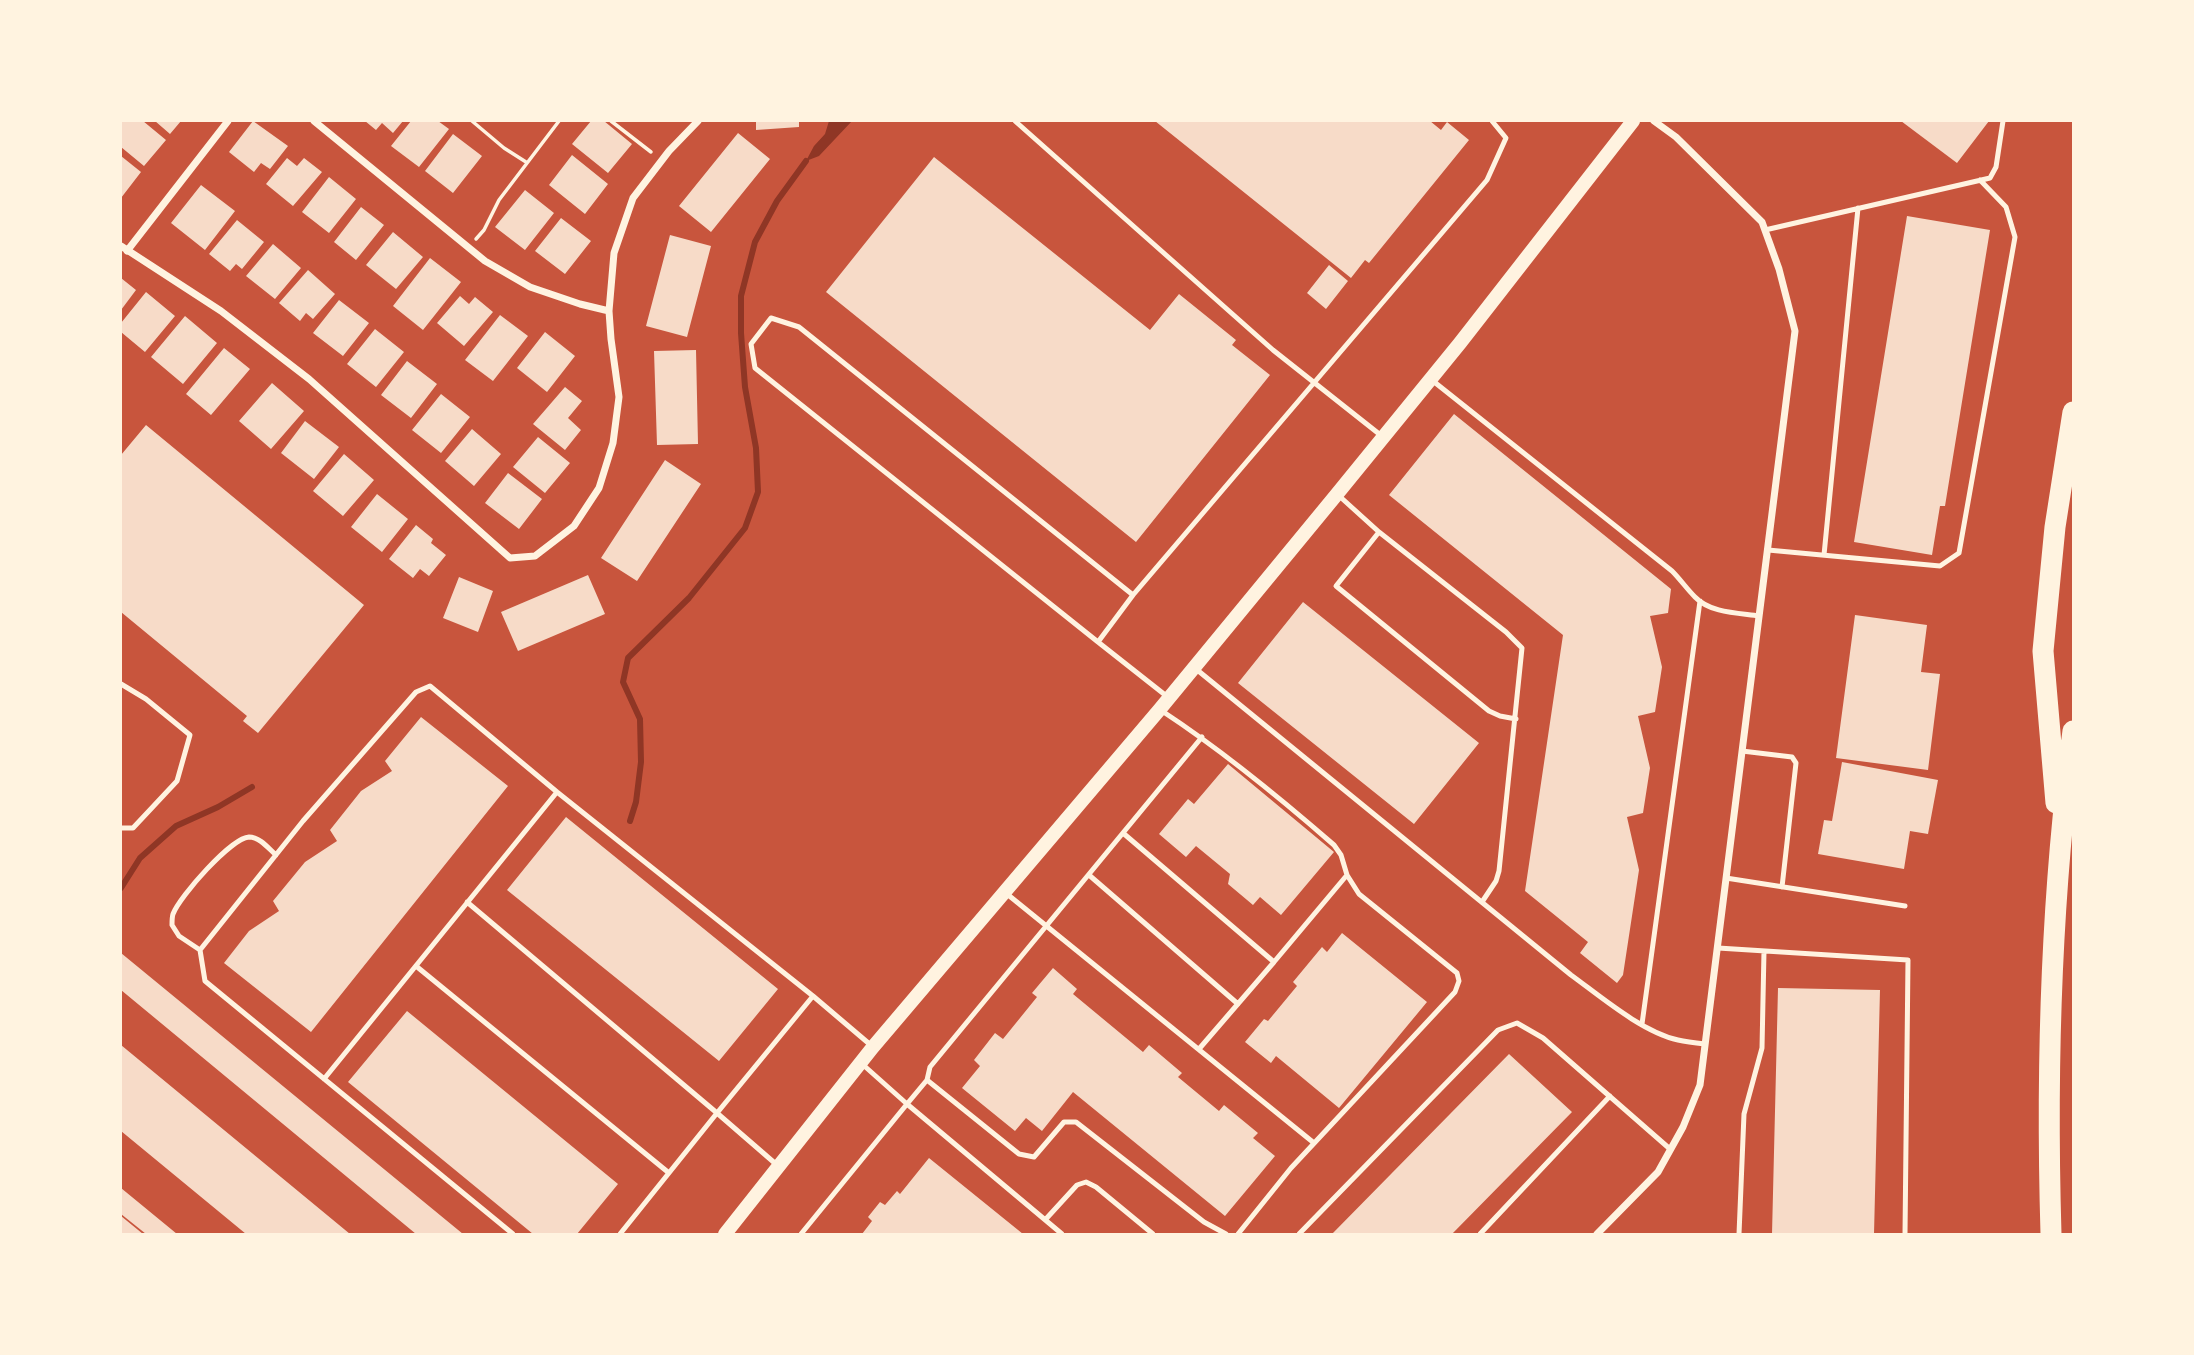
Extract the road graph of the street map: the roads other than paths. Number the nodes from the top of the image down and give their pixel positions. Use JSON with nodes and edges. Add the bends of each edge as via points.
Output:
{"nodes":[{"id":1,"x":228,"y":121,"type":"edge"},
{"id":2,"x":314,"y":121,"type":"edge"},
{"id":3,"x":698,"y":121,"type":"edge"},
{"id":4,"x":1015,"y":121,"type":"edge"},
{"id":5,"x":1492,"y":121,"type":"edge"},
{"id":6,"x":1633,"y":121,"type":"edge"},
{"id":7,"x":1654,"y":121,"type":"edge"},
{"id":8,"x":2003,"y":121,"type":"edge"},
{"id":9,"x":1980,"y":180,"type":"junction"},
{"id":10,"x":1858,"y":208,"type":"junction"},
{"id":11,"x":1763,"y":226,"type":"junction"},
{"id":12,"x":124,"y":248,"type":"edge"},
{"id":13,"x":609,"y":311,"type":"junction"},
{"id":14,"x":1430,"y":379,"type":"junction"},
{"id":15,"x":1313,"y":382,"type":"junction"},
{"id":16,"x":2073,"y":412,"type":"edge"},
{"id":17,"x":1383,"y":436,"type":"junction"},
{"id":18,"x":1338,"y":494,"type":"junction"},
{"id":19,"x":1379,"y":532,"type":"junction"},
{"id":20,"x":1768,"y":550,"type":"junction"},
{"id":21,"x":1824,"y":555,"type":"junction"},
{"id":22,"x":1133,"y":595,"type":"junction"},
{"id":23,"x":1700,"y":601,"type":"junction"},
{"id":24,"x":1759,"y":616,"type":"junction"},
{"id":25,"x":1097,"y":642,"type":"junction"},
{"id":26,"x":1194,"y":667,"type":"junction"},
{"id":27,"x":121,"y":684,"type":"edge"},
{"id":28,"x":1165,"y":703,"type":"junction"},
{"id":29,"x":1516,"y":719,"type":"junction"},
{"id":30,"x":2073,"y":730,"type":"edge"},
{"id":31,"x":1202,"y":737,"type":"junction"},
{"id":32,"x":1742,"y":751,"type":"junction"},
{"id":33,"x":557,"y":792,"type":"junction"},
{"id":34,"x":121,"y":828,"type":"edge"},
{"id":35,"x":1123,"y":833,"type":"junction"},
{"id":36,"x":276,"y":855,"type":"junction"},
{"id":37,"x":2060,"y":858,"type":"junction"},
{"id":38,"x":1088,"y":875,"type":"junction"},
{"id":39,"x":1347,"y":875,"type":"junction"},
{"id":40,"x":1726,"y":878,"type":"junction"},
{"id":41,"x":1782,"y":887,"type":"junction"},
{"id":42,"x":1005,"y":892,"type":"junction"},
{"id":43,"x":467,"y":902,"type":"junction"},
{"id":44,"x":1482,"y":902,"type":"junction"},
{"id":45,"x":1905,"y":906,"type":"dead end"},
{"id":46,"x":1047,"y":925,"type":"junction"},
{"id":47,"x":1718,"y":948,"type":"junction"},
{"id":48,"x":200,"y":950,"type":"junction"},
{"id":49,"x":1764,"y":951,"type":"junction"},
{"id":50,"x":1274,"y":962,"type":"junction"},
{"id":51,"x":415,"y":966,"type":"junction"},
{"id":52,"x":813,"y":996,"type":"junction"},
{"id":53,"x":1238,"y":1004,"type":"junction"},
{"id":54,"x":1642,"y":1024,"type":"junction"},
{"id":55,"x":1705,"y":1044,"type":"junction"},
{"id":56,"x":873,"y":1047,"type":"junction"},
{"id":57,"x":1199,"y":1049,"type":"junction"},
{"id":58,"x":861,"y":1063,"type":"junction"},
{"id":59,"x":324,"y":1079,"type":"junction"},
{"id":60,"x":927,"y":1080,"type":"junction"},
{"id":61,"x":1610,"y":1096,"type":"junction"},
{"id":62,"x":907,"y":1104,"type":"junction"},
{"id":63,"x":717,"y":1113,"type":"junction"},
{"id":64,"x":1314,"y":1143,"type":"junction"},
{"id":65,"x":1671,"y":1149,"type":"junction"},
{"id":66,"x":779,"y":1167,"type":"junction"},
{"id":67,"x":669,"y":1173,"type":"junction"},
{"id":68,"x":1045,"y":1220,"type":"junction"},
{"id":69,"x":513,"y":1234,"type":"edge"},
{"id":70,"x":620,"y":1234,"type":"edge"},
{"id":71,"x":725,"y":1234,"type":"edge"},
{"id":72,"x":801,"y":1234,"type":"edge"},
{"id":73,"x":1062,"y":1234,"type":"edge"},
{"id":74,"x":1153,"y":1234,"type":"edge"},
{"id":75,"x":1226,"y":1234,"type":"edge"},
{"id":76,"x":1238,"y":1234,"type":"edge"},
{"id":77,"x":1299,"y":1234,"type":"edge"},
{"id":78,"x":1480,"y":1234,"type":"edge"},
{"id":79,"x":1599,"y":1234,"type":"edge"},
{"id":80,"x":1740,"y":1234,"type":"edge"},
{"id":81,"x":1905,"y":1234,"type":"edge"},
{"id":82,"x":2051,"y":1234,"type":"edge"}],
"edges":[{"from":1,"to":12,"type":"street"},
{"from":2,"to":13,"type":"street","via":[[485,261],[530,287]]},
{"from":3,"to":13,"type":"street","via":[[632,198],[614,253]]},
{"from":4,"to":15,"type":"lane"},
{"from":5,"to":15,"type":"lane","via":[[1506,138],[1487,180]]},
{"from":6,"to":14,"type":"main road"},
{"from":7,"to":11,"type":"street","via":[[1676,137]]},
{"from":8,"to":9,"type":"lane","via":[[1996,167],[1990,178]]},
{"from":9,"to":10,"type":"lane"},
{"from":9,"to":21,"type":"lane","via":[[2006,207],[2015,237],[1959,553],[1940,566]]},
{"from":10,"to":11,"type":"lane"},
{"from":10,"to":21,"type":"lane"},
{"from":11,"to":20,"type":"street","via":[[1795,331]]},
{"from":12,"to":13,"type":"street","via":[[221,311],[309,379],[510,558],[535,556],[573,526],[599,488],[613,443],[619,397]]},
{"from":14,"to":17,"type":"main road"},
{"from":14,"to":23,"type":"lane","via":[[1672,571]]},
{"from":15,"to":17,"type":"lane"},
{"from":15,"to":22,"type":"lane"},
{"from":16,"to":37,"type":"highway","via":[[2055,527],[2043,651]]},
{"from":17,"to":18,"type":"main road"},
{"from":18,"to":19,"type":"lane"},
{"from":18,"to":26,"type":"main road"},
{"from":19,"to":29,"type":"lane","via":[[1522,648]]},
{"from":19,"to":29,"type":"lane","via":[[1336,586],[1489,711]]},
{"from":20,"to":21,"type":"lane"},
{"from":20,"to":24,"type":"street"},
{"from":22,"to":25,"type":"lane"},
{"from":22,"to":25,"type":"lane","via":[[799,327],[771,318],[751,344],[755,368]]},
{"from":23,"to":24,"type":"lane","via":[[1724,611]]},
{"from":23,"to":54,"type":"lane"},
{"from":24,"to":32,"type":"street"},
{"from":25,"to":28,"type":"lane"},
{"from":26,"to":28,"type":"main road"},
{"from":26,"to":44,"type":"lane"},
{"from":27,"to":34,"type":"lane","via":[[190,735],[177,782],[133,828]]},
{"from":28,"to":31,"type":"lane"},
{"from":28,"to":42,"type":"main road"},
{"from":29,"to":44,"type":"lane","via":[[1499,871]]},
{"from":30,"to":37,"type":"highway"},
{"from":31,"to":35,"type":"lane"},
{"from":31,"to":39,"type":"lane","via":[[1334,845]]},
{"from":32,"to":40,"type":"street"},
{"from":32,"to":41,"type":"lane","via":[[1792,757],[1797,763]]},
{"from":33,"to":36,"type":"lane","via":[[430,686],[416,692]]},
{"from":33,"to":43,"type":"lane"},
{"from":33,"to":52,"type":"lane"},
{"from":35,"to":38,"type":"lane"},
{"from":35,"to":50,"type":"lane"},
{"from":36,"to":48,"type":"lane"},
{"from":36,"to":48,"type":"lane","via":[[253,837],[232,844],[188,891],[173,914],[172,925]]},
{"from":37,"to":82,"type":"highway","via":[[2050,1045]]},
{"from":38,"to":46,"type":"lane"},
{"from":38,"to":53,"type":"lane"},
{"from":39,"to":50,"type":"lane"},
{"from":39,"to":64,"type":"lane","via":[[1359,894],[1457,973],[1459,981],[1455,992]]},
{"from":40,"to":41,"type":"lane"},
{"from":40,"to":47,"type":"street"},
{"from":41,"to":45,"type":"lane"},
{"from":42,"to":46,"type":"lane"},
{"from":42,"to":56,"type":"main road"},
{"from":43,"to":51,"type":"lane"},
{"from":43,"to":63,"type":"lane"},
{"from":44,"to":54,"type":"lane","via":[[1571,975]]},
{"from":46,"to":57,"type":"lane"},
{"from":46,"to":60,"type":"lane","via":[[930,1067]]},
{"from":47,"to":49,"type":"lane"},
{"from":47,"to":55,"type":"street"},
{"from":48,"to":59,"type":"lane","via":[[205,981]]},
{"from":49,"to":80,"type":"lane","via":[[1762,1048],[1744,1114]]},
{"from":49,"to":81,"type":"lane","via":[[1908,960]]},
{"from":50,"to":53,"type":"lane"},
{"from":51,"to":59,"type":"lane"},
{"from":51,"to":67,"type":"lane"},
{"from":52,"to":56,"type":"lane"},
{"from":52,"to":63,"type":"lane"},
{"from":53,"to":57,"type":"lane"},
{"from":54,"to":55,"type":"lane","via":[[1676,1040]]},
{"from":55,"to":65,"type":"street","via":[[1700,1085]]},
{"from":56,"to":58,"type":"main road"},
{"from":57,"to":64,"type":"lane"},
{"from":58,"to":62,"type":"lane"},
{"from":58,"to":66,"type":"main road"},
{"from":59,"to":69,"type":"lane"},
{"from":60,"to":62,"type":"lane"},
{"from":60,"to":75,"type":"lane","via":[[1019,1154],[1034,1157],[1064,1122],[1076,1122],[1204,1222]]},
{"from":61,"to":65,"type":"lane"},
{"from":61,"to":77,"type":"lane","via":[[1543,1038],[1517,1023],[1498,1030]]},
{"from":61,"to":78,"type":"lane"},
{"from":62,"to":68,"type":"lane"},
{"from":62,"to":72,"type":"lane"},
{"from":63,"to":66,"type":"lane"},
{"from":63,"to":67,"type":"lane"},
{"from":64,"to":76,"type":"lane"},
{"from":65,"to":79,"type":"street","via":[[1658,1172]]},
{"from":66,"to":71,"type":"main road"},
{"from":67,"to":70,"type":"lane"},
{"from":68,"to":73,"type":"lane"},
{"from":68,"to":74,"type":"lane","via":[[1077,1185],[1086,1182]]}]}
